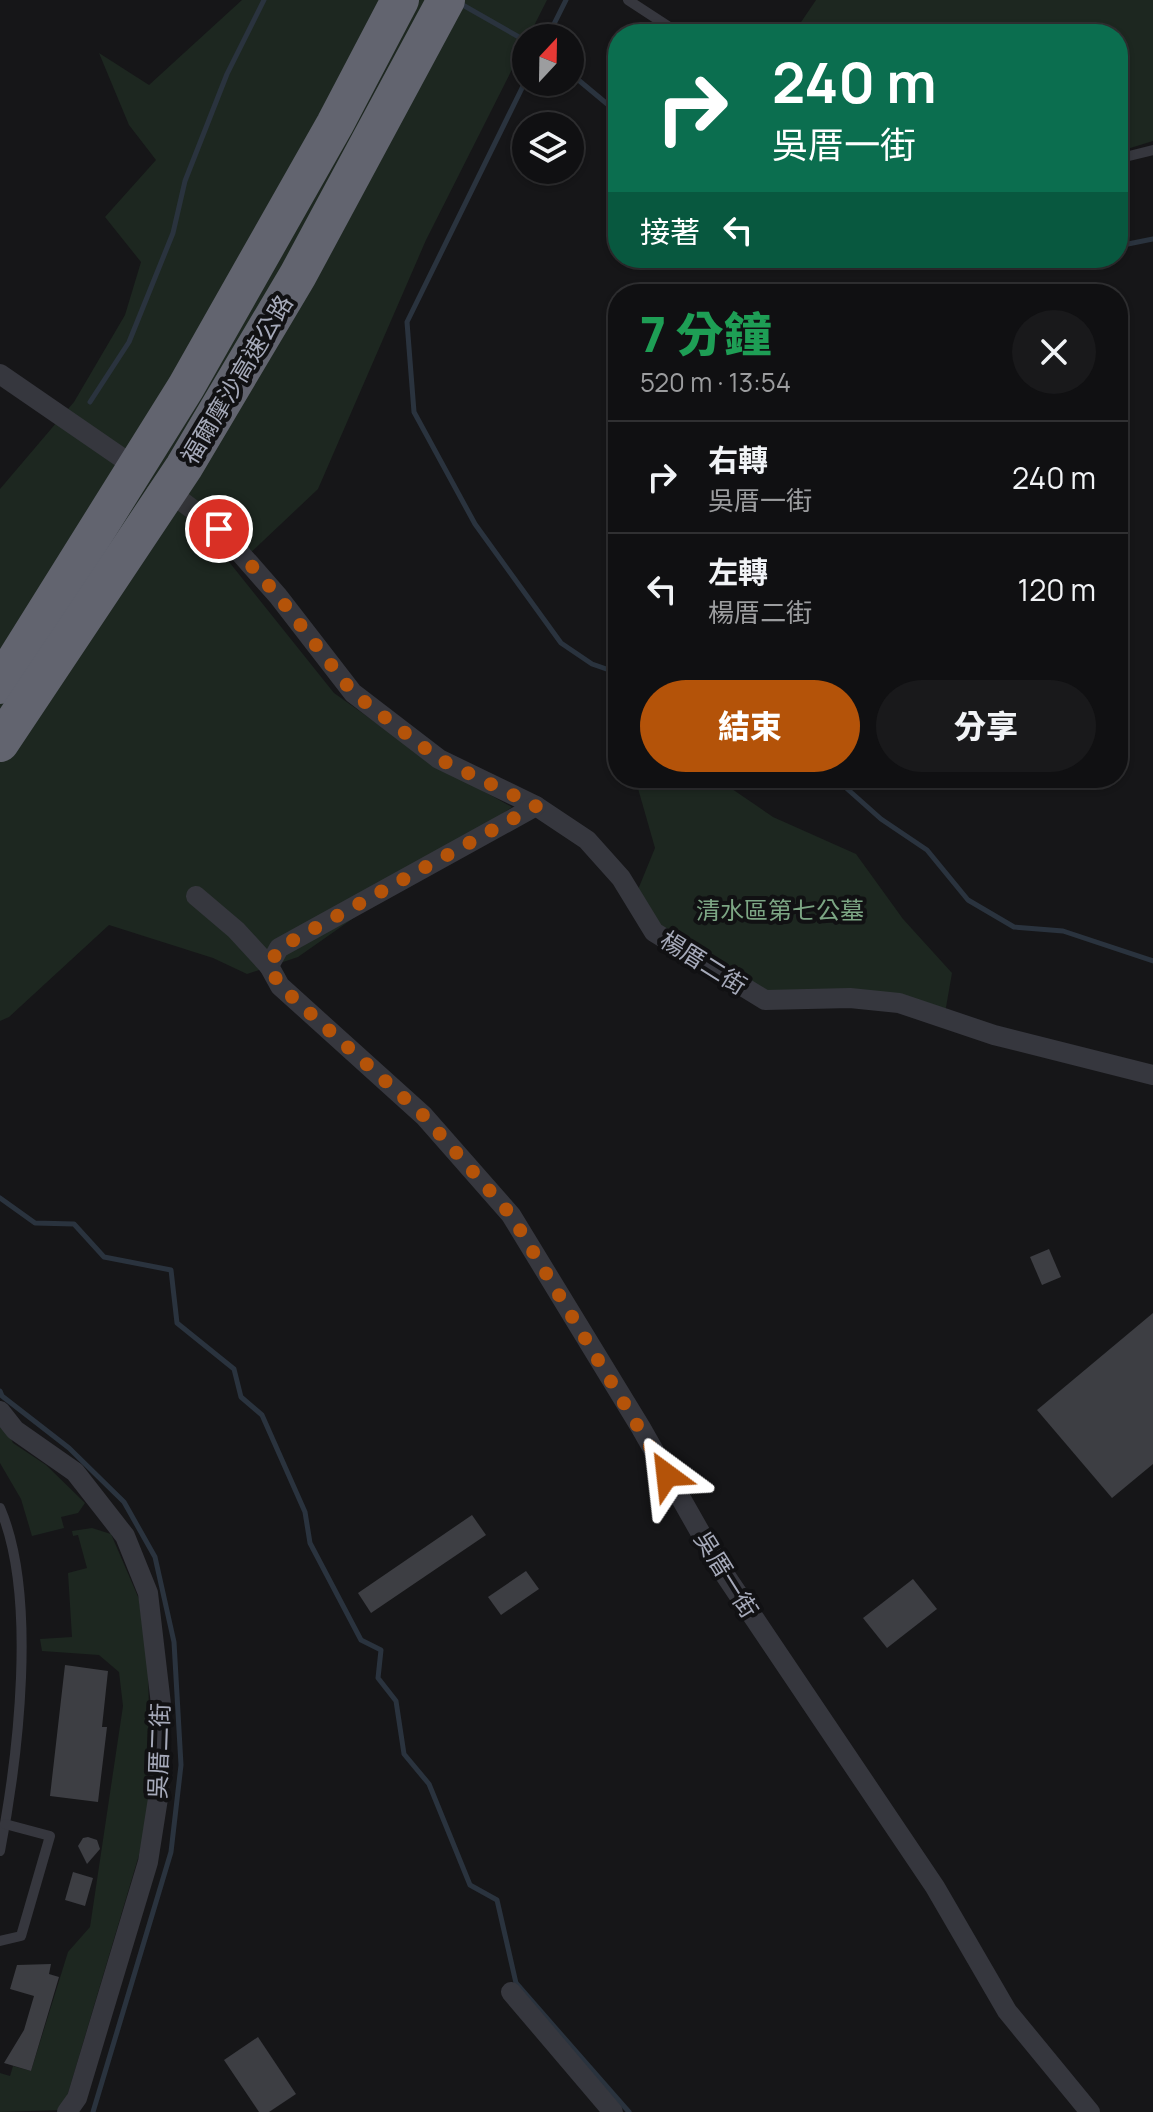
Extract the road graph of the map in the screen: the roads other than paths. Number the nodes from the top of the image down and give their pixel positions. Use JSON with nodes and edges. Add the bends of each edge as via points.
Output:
{"nodes":[{"id":1,"x":400,"y":0,"type":"edge"},
{"id":2,"x":446,"y":0,"type":"edge"},
{"id":3,"x":628,"y":0,"type":"edge"},
{"id":4,"x":665,"y":24,"type":"edge"},
{"id":5,"x":1153,"y":150,"type":"edge"},
{"id":6,"x":1128,"y":156,"type":"edge"},
{"id":7,"x":0,"y":374,"type":"edge"},
{"id":8,"x":186,"y":387,"type":"junction"},
{"id":9,"x":122,"y":458,"type":"tunnel mouth"},
{"id":10,"x":219,"y":529,"type":"tunnel mouth"},
{"id":11,"x":0,"y":659,"type":"edge"},
{"id":12,"x":0,"y":685,"type":"edge"},
{"id":13,"x":0,"y":743,"type":"edge"},
{"id":14,"x":536,"y":806,"type":"junction"},
{"id":15,"x":196,"y":896,"type":"dead end"},
{"id":16,"x":269,"y":966,"type":"junction"},
{"id":17,"x":1153,"y":1075,"type":"edge"},
{"id":18,"x":0,"y":1411,"type":"edge"},
{"id":19,"x":8,"y":1426,"type":"edge"},
{"id":20,"x":0,"y":1508,"type":"edge"},
{"id":21,"x":5,"y":1824,"type":"junction"},
{"id":22,"x":0,"y":1851,"type":"edge"},
{"id":23,"x":0,"y":1941,"type":"edge"},
{"id":24,"x":511,"y":1992,"type":"dead end"},
{"id":25,"x":67,"y":2112,"type":"edge"},
{"id":26,"x":613,"y":2112,"type":"edge"},
{"id":27,"x":1090,"y":2112,"type":"edge"}],
"edges":[{"from":1,"to":8,"type":"highway","name":"福爾摩沙高速公路"},
{"from":2,"to":13,"type":"highway","name":"福爾摩沙高速公路","via":[[298,275],[184,467]]},
{"from":3,"to":4,"type":"lane"},
{"from":5,"to":6,"type":"lane"},
{"from":7,"to":9,"type":"street"},
{"from":8,"to":11,"type":"highway"},
{"from":8,"to":12,"type":"highway","name":"福爾摩沙高速公路"},
{"from":10,"to":14,"type":"street","name":"楊厝二街","via":[[353,693],[439,759]]},
{"from":14,"to":16,"type":"street","via":[[279,948]]},
{"from":14,"to":17,"type":"street","name":"楊厝二街","via":[[587,840],[621,878],[654,932],[765,1000],[899,1003],[994,1035]]},
{"from":15,"to":16,"type":"street","name":"吳厝一街"},
{"from":16,"to":27,"type":"street","name":"吳厝一街","via":[[280,986],[424,1116],[511,1215],[721,1569],[935,1887],[1007,2011]]},
{"from":18,"to":19,"type":"street","name":"吳厝二街"},
{"from":19,"to":25,"type":"street","name":"吳厝二街","via":[[75,1472],[125,1536],[148,1593],[162,1713],[159,1792],[148,1862],[77,2098]]},
{"from":20,"to":21,"type":"lane","via":[[17,1568],[20,1630],[15,1755]]},
{"from":21,"to":22,"type":"lane"},
{"from":21,"to":23,"type":"lane","via":[[50,1836],[21,1936]]},
{"from":24,"to":26,"type":"street"}]}
